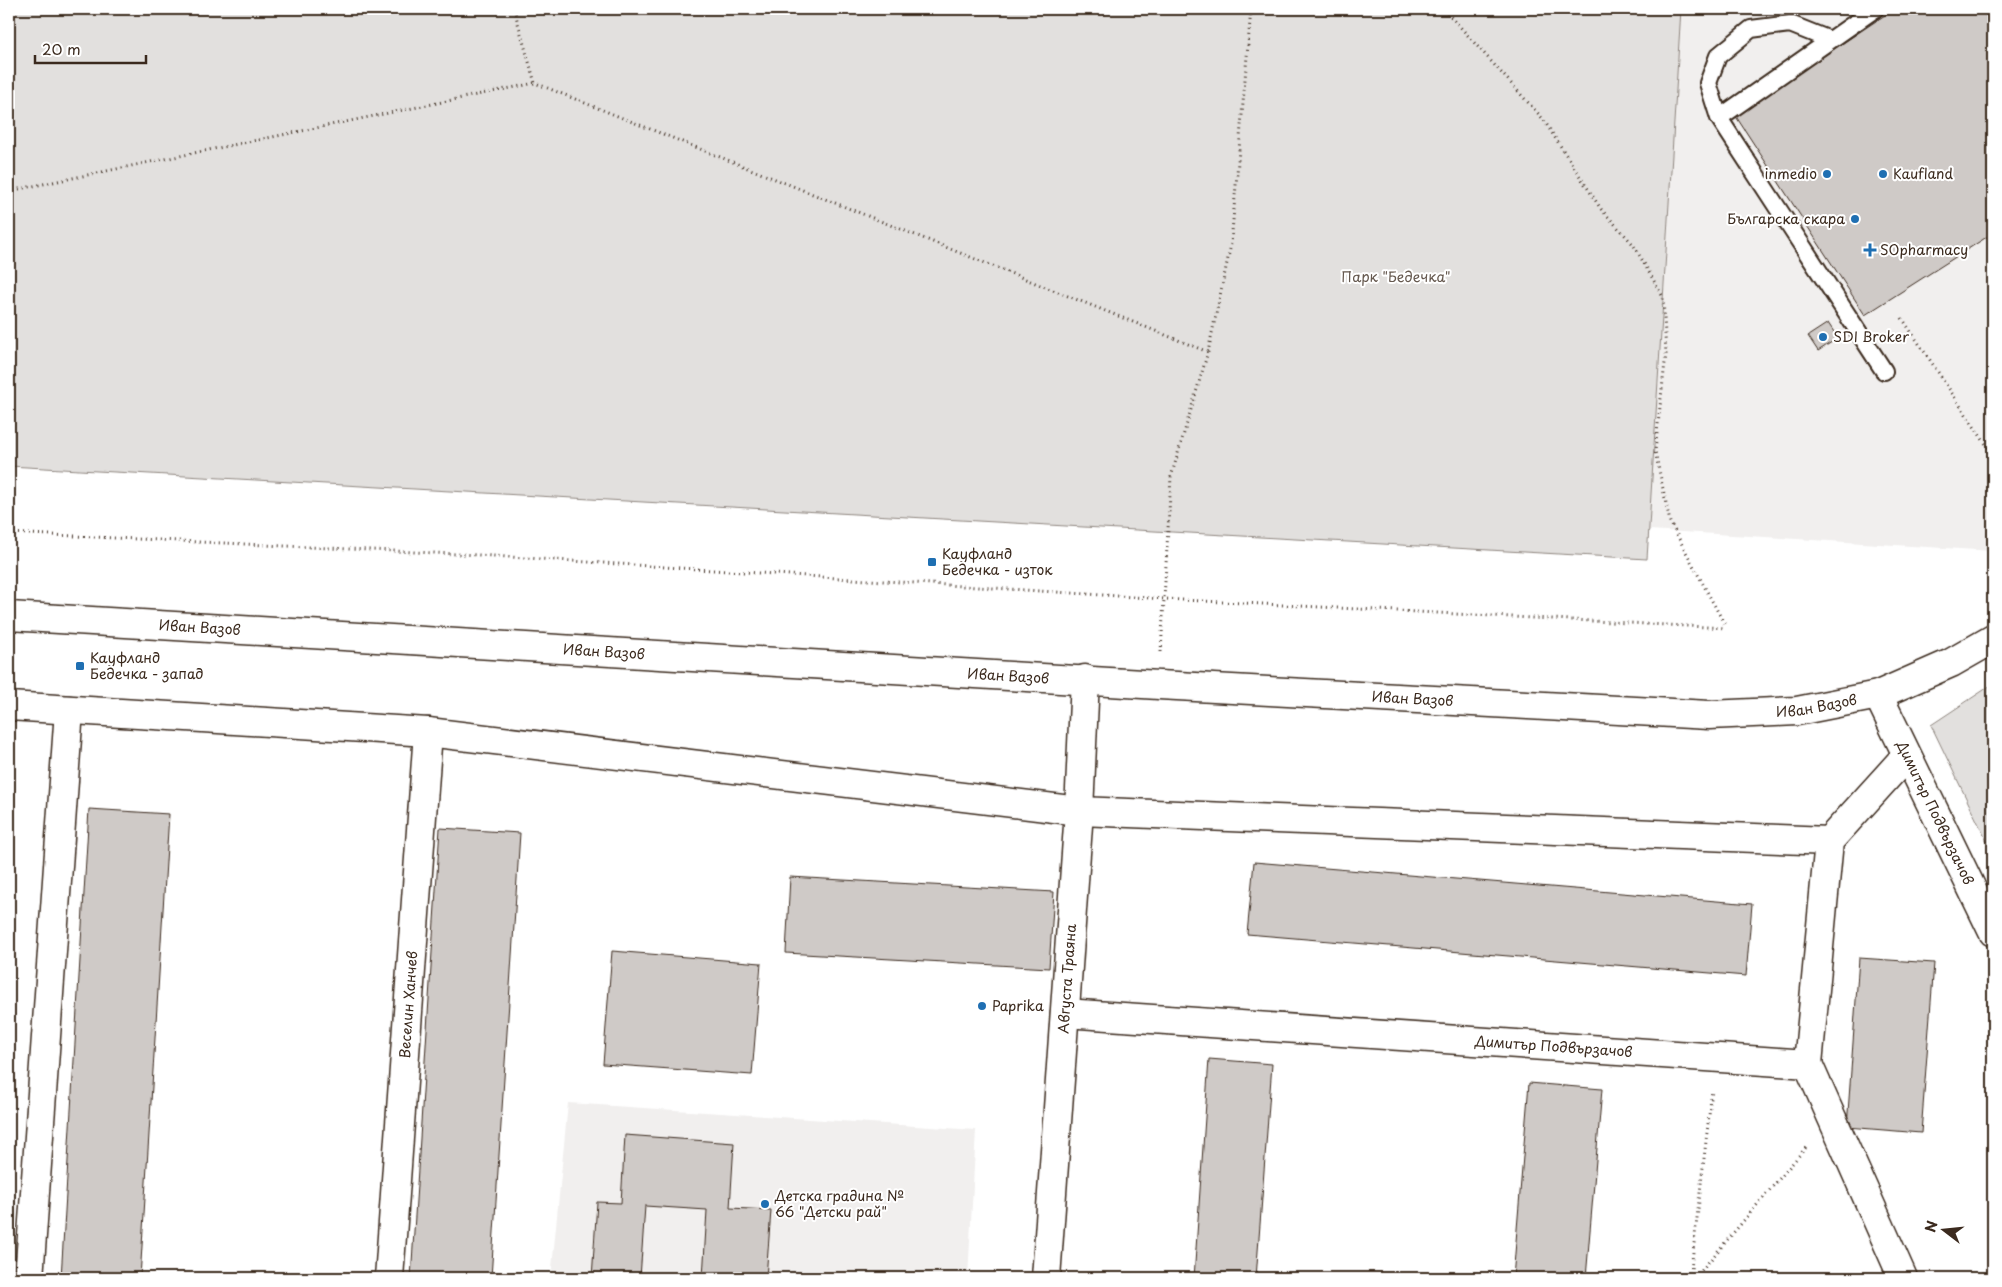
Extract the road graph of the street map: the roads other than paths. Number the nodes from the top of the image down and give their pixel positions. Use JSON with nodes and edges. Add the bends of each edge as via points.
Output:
{"nodes":[{"id":1,"x":1875,"y":9,"type":"edge"},
{"id":2,"x":1830,"y":40,"type":"junction"},
{"id":3,"x":1719,"y":118,"type":"junction"},
{"id":4,"x":1884,"y":371,"type":"dead end"},
{"id":5,"x":9,"y":616,"type":"edge"},
{"id":6,"x":1993,"y":639,"type":"edge"},
{"id":7,"x":1085,"y":680,"type":"junction"},
{"id":8,"x":1878,"y":695,"type":"junction"},
{"id":9,"x":9,"y":706,"type":"edge"},
{"id":10,"x":68,"y":710,"type":"junction"},
{"id":11,"x":428,"y":732,"type":"junction"},
{"id":12,"x":1906,"y":756,"type":"junction"},
{"id":13,"x":1079,"y":811,"type":"junction"},
{"id":14,"x":1829,"y":841,"type":"junction"},
{"id":15,"x":1993,"y":932,"type":"edge"},
{"id":16,"x":1065,"y":1014,"type":"junction"},
{"id":17,"x":1808,"y":1064,"type":"junction"},
{"id":18,"x":28,"y":1278,"type":"edge"},
{"id":19,"x":389,"y":1278,"type":"edge"},
{"id":20,"x":1046,"y":1278,"type":"edge"},
{"id":21,"x":1903,"y":1278,"type":"edge"}],
"edges":[{"from":1,"to":2,"type":"lane"},
{"from":2,"to":3,"type":"lane"},
{"from":2,"to":3,"type":"lane","via":[[1790,24],[1751,29],[1718,56],[1708,83]]},
{"from":3,"to":4,"type":"lane"},
{"from":5,"to":7,"type":"street","name":"Иван Вазов"},
{"from":6,"to":8,"type":"street","name":"Иван Вазов","via":[[1951,663]]},
{"from":7,"to":8,"type":"street","name":"Иван Вазов","via":[[1709,715],[1797,711]]},
{"from":7,"to":13,"type":"street","name":"Августа Траяна"},
{"from":8,"to":12,"type":"street","name":"Димитър Подвързачов"},
{"from":9,"to":10,"type":"street"},
{"from":10,"to":11,"type":"street"},
{"from":10,"to":18,"type":"street"},
{"from":11,"to":13,"type":"street"},
{"from":11,"to":19,"type":"street","name":"Веселин Ханчев"},
{"from":12,"to":14,"type":"street"},
{"from":12,"to":15,"type":"street","name":"Димитър Подвързачов"},
{"from":13,"to":14,"type":"street"},
{"from":13,"to":16,"type":"street","name":"Августа Траяна"},
{"from":14,"to":17,"type":"street"},
{"from":16,"to":17,"type":"street","name":"Димитър Подвързачов"},
{"from":16,"to":20,"type":"street","name":"Августа Траяна"},
{"from":17,"to":21,"type":"street"}]}
